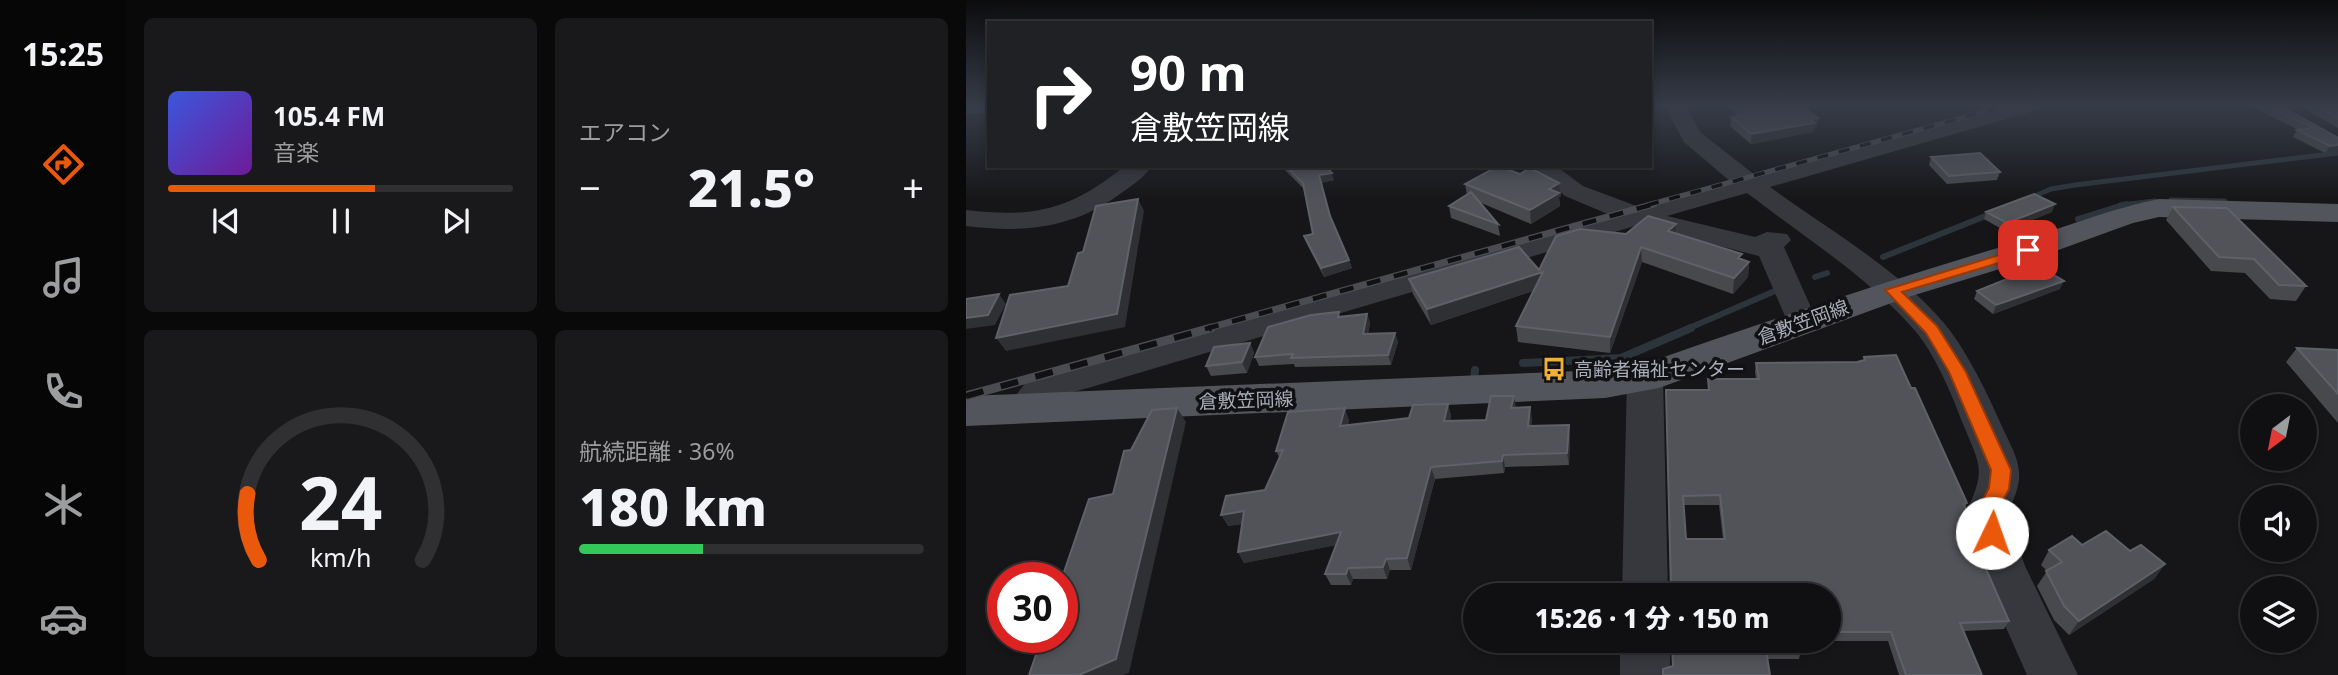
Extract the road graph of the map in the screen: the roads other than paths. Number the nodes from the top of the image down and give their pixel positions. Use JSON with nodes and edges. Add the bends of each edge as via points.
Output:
{"nodes":[{"id":1,"x":1692,"y":136,"type":"edge"},
{"id":2,"x":1925,"y":136,"type":"edge"},
{"id":3,"x":1137,"y":168,"type":"edge"},
{"id":4,"x":1543,"y":168,"type":"edge"},
{"id":5,"x":1753,"y":186,"type":"junction"},
{"id":6,"x":2338,"y":213,"type":"edge"},
{"id":7,"x":1637,"y":216,"type":"junction"},
{"id":8,"x":966,"y":218,"type":"edge"},
{"id":9,"x":1815,"y":232,"type":"junction"},
{"id":10,"x":1772,"y":250,"type":"junction"},
{"id":11,"x":1892,"y":290,"type":"junction"},
{"id":12,"x":1802,"y":323,"type":"junction"},
{"id":13,"x":1645,"y":378,"type":"junction"},
{"id":14,"x":1023,"y":409,"type":"junction"},
{"id":15,"x":966,"y":411,"type":"edge"},
{"id":16,"x":1645,"y":583,"type":"edge"},
{"id":17,"x":1645,"y":653,"type":"edge"},
{"id":18,"x":1645,"y":675,"type":"edge"},
{"id":19,"x":2053,"y":675,"type":"edge"}],
"edges":[{"from":1,"to":5,"type":"street"},
{"from":2,"to":5,"type":"street"},
{"from":3,"to":8,"type":"street","via":[[1084,207],[1048,220],[1017,225]]},
{"from":4,"to":7,"type":"street","via":[[1587,198]]},
{"from":5,"to":7,"type":"street"},
{"from":5,"to":9,"type":"street"},
{"from":6,"to":11,"type":"main road","name":"倉敷笠岡線","via":[[2159,208]]},
{"from":7,"to":10,"type":"street"},
{"from":7,"to":14,"type":"street","via":[[1040,390]]},
{"from":9,"to":10,"type":"street","via":[[1767,240]]},
{"from":9,"to":11,"type":"street"},
{"from":10,"to":12,"type":"street"},
{"from":11,"to":12,"type":"main road","name":"倉敷笠岡線"},
{"from":11,"to":19,"type":"street","via":[[1932,330],[1974,404],[2001,470],[1999,489],[1986,514],[2003,569]]},
{"from":12,"to":13,"type":"main road","name":"倉敷笠岡線"},
{"from":13,"to":14,"type":"main road","name":"倉敷笠岡線","via":[[1605,384]]},
{"from":13,"to":16,"type":"street"},
{"from":14,"to":15,"type":"main road","name":"倉敷笠岡線"},
{"from":17,"to":18,"type":"street"}]}
